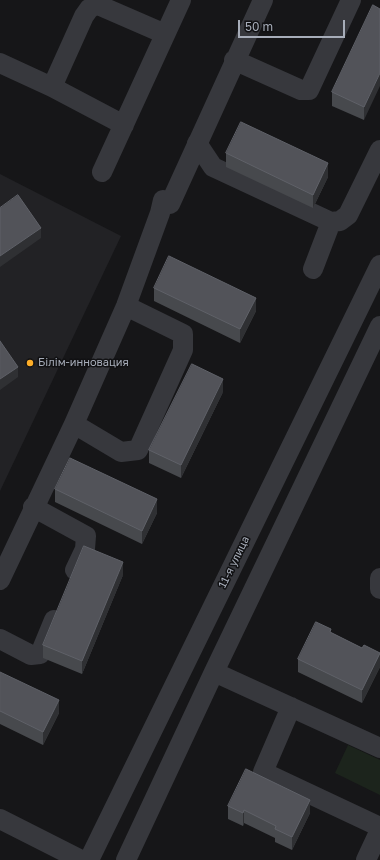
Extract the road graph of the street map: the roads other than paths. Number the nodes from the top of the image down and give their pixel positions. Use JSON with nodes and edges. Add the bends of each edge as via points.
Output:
{"nodes":[{"id":1,"x":180,"y":0,"type":"edge"},
{"id":2,"x":262,"y":0,"type":"edge"},
{"id":3,"x":351,"y":0,"type":"edge"},
{"id":4,"x":165,"y":34,"type":"junction"},
{"id":5,"x":234,"y":60,"type":"junction"},
{"id":6,"x":0,"y":63,"type":"edge"},
{"id":7,"x":52,"y":87,"type":"junction"},
{"id":8,"x":124,"y":125,"type":"junction"},
{"id":9,"x":198,"y":143,"type":"junction"},
{"id":10,"x":380,"y":150,"type":"edge"},
{"id":11,"x":102,"y":172,"type":"dead end"},
{"id":12,"x":331,"y":222,"type":"junction"},
{"id":13,"x":380,"y":265,"type":"edge"},
{"id":14,"x":313,"y":269,"type":"dead end"},
{"id":15,"x":375,"y":289,"type":"edge"},
{"id":16,"x":126,"y":306,"type":"junction"},
{"id":17,"x":380,"y":326,"type":"edge"},
{"id":18,"x":74,"y":424,"type":"junction"},
{"id":19,"x":33,"y":507,"type":"junction"},
{"id":20,"x":380,"y":578,"type":"edge"},
{"id":21,"x":0,"y":580,"type":"edge"},
{"id":22,"x":380,"y":589,"type":"edge"},
{"id":23,"x":0,"y":639,"type":"edge"},
{"id":24,"x":214,"y":672,"type":"junction"},
{"id":25,"x":291,"y":707,"type":"junction"},
{"id":26,"x":380,"y":748,"type":"edge"},
{"id":27,"x":0,"y":819,"type":"edge"},
{"id":28,"x":380,"y":827,"type":"edge"},
{"id":29,"x":380,"y":830,"type":"edge"},
{"id":30,"x":81,"y":860,"type":"edge"},
{"id":31,"x":89,"y":860,"type":"edge"},
{"id":32,"x":126,"y":860,"type":"edge"},
{"id":33,"x":366,"y":860,"type":"edge"}],
"edges":[{"from":1,"to":4,"type":"street"},
{"from":2,"to":5,"type":"street"},
{"from":3,"to":5,"type":"street","via":[[309,90],[301,90]]},
{"from":4,"to":7,"type":"street","via":[[96,4],[89,8],[84,16]]},
{"from":4,"to":8,"type":"street"},
{"from":5,"to":9,"type":"street"},
{"from":6,"to":7,"type":"street"},
{"from":7,"to":8,"type":"street"},
{"from":8,"to":11,"type":"street"},
{"from":9,"to":12,"type":"street","via":[[213,167]]},
{"from":9,"to":16,"type":"street","via":[[160,214]]},
{"from":10,"to":12,"type":"street","via":[[348,215],[340,221]]},
{"from":12,"to":14,"type":"street"},
{"from":13,"to":15,"type":"street","name":"11-я улица"},
{"from":15,"to":31,"type":"street","name":"11-я улица"},
{"from":16,"to":18,"type":"street"},
{"from":16,"to":18,"type":"street","via":[[183,334],[183,350],[138,450],[121,452]]},
{"from":17,"to":24,"type":"street"},
{"from":18,"to":19,"type":"street"},
{"from":19,"to":21,"type":"street"},
{"from":19,"to":23,"type":"street","via":[[86,536],[85,549],[40,654],[31,654]]},
{"from":20,"to":22,"type":"street"},
{"from":24,"to":25,"type":"street"},
{"from":24,"to":32,"type":"street"},
{"from":25,"to":26,"type":"street"},
{"from":25,"to":28,"type":"street","via":[[263,772]]},
{"from":27,"to":30,"type":"street"},
{"from":29,"to":33,"type":"street"}]}
